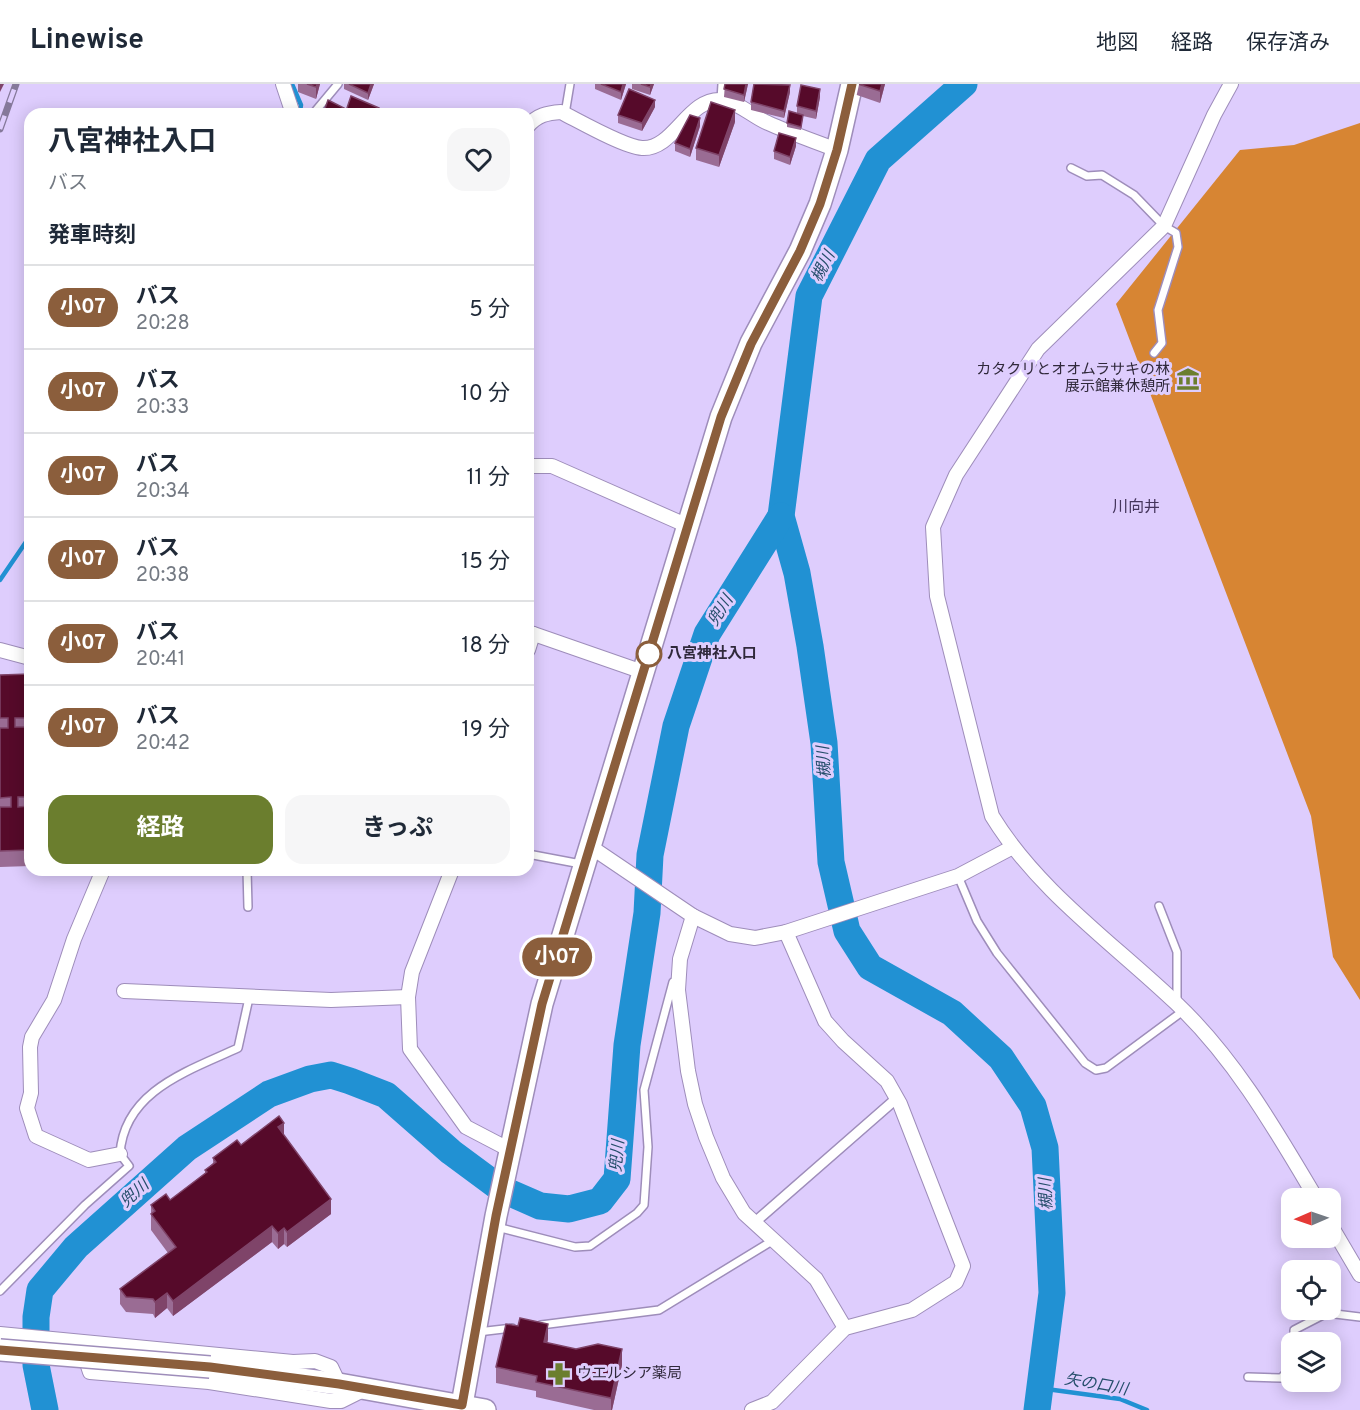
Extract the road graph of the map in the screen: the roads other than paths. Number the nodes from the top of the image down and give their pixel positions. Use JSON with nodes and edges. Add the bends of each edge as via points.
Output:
{"nodes":[{"id":1,"x":283,"y":84,"type":"edge"},
{"id":2,"x":338,"y":84,"type":"edge"},
{"id":3,"x":570,"y":84,"type":"edge"},
{"id":4,"x":722,"y":84,"type":"edge"},
{"id":5,"x":852,"y":84,"type":"edge"},
{"id":6,"x":1231,"y":84,"type":"edge"},
{"id":7,"x":721,"y":100,"type":"junction"},
{"id":8,"x":291,"y":108,"type":"edge"},
{"id":9,"x":318,"y":108,"type":"edge"},
{"id":10,"x":565,"y":114,"type":"junction"},
{"id":11,"x":534,"y":120,"type":"edge"},
{"id":12,"x":837,"y":150,"type":"junction"},
{"id":13,"x":1071,"y":168,"type":"dead end"},
{"id":14,"x":1164,"y":226,"type":"junction"},
{"id":15,"x":1154,"y":353,"type":"dead end"},
{"id":16,"x":534,"y":466,"type":"edge"},
{"id":17,"x":688,"y":526,"type":"junction"},
{"id":18,"x":534,"y":634,"type":"edge"},
{"id":19,"x":0,"y":650,"type":"edge"},
{"id":20,"x":24,"y":656,"type":"edge"},
{"id":21,"x":643,"y":672,"type":"junction"},
{"id":22,"x":1011,"y":848,"type":"junction"},
{"id":23,"x":534,"y":854,"type":"edge"},
{"id":24,"x":589,"y":856,"type":"junction"},
{"id":25,"x":100,"y":876,"type":"edge"},
{"id":26,"x":247,"y":876,"type":"edge"},
{"id":27,"x":450,"y":876,"type":"edge"},
{"id":28,"x":958,"y":876,"type":"junction"},
{"id":29,"x":1159,"y":906,"type":"dead end"},
{"id":30,"x":248,"y":907,"type":"dead end"},
{"id":31,"x":689,"y":913,"type":"junction"},
{"id":32,"x":789,"y":931,"type":"junction"},
{"id":33,"x":680,"y":959,"type":"junction"},
{"id":34,"x":124,"y":992,"type":"dead end"},
{"id":35,"x":249,"y":998,"type":"junction"},
{"id":36,"x":408,"y":998,"type":"junction"},
{"id":37,"x":1180,"y":1007,"type":"junction"},
{"id":38,"x":897,"y":1098,"type":"junction"},
{"id":39,"x":510,"y":1153,"type":"junction"},
{"id":40,"x":120,"y":1155,"type":"junction"},
{"id":41,"x":1310,"y":1188,"type":"edge"},
{"id":42,"x":495,"y":1221,"type":"junction"},
{"id":43,"x":754,"y":1223,"type":"junction"},
{"id":44,"x":772,"y":1241,"type":"junction"},
{"id":45,"x":1341,"y":1243,"type":"edge"},
{"id":46,"x":1360,"y":1275,"type":"edge"},
{"id":47,"x":0,"y":1291,"type":"edge"},
{"id":48,"x":1360,"y":1317,"type":"edge"},
{"id":49,"x":532,"y":1326,"type":"edge"},
{"id":50,"x":520,"y":1327,"type":"edge"},
{"id":51,"x":845,"y":1328,"type":"junction"},
{"id":52,"x":475,"y":1332,"type":"junction"},
{"id":53,"x":1294,"y":1332,"type":"edge"},
{"id":54,"x":0,"y":1334,"type":"edge"},
{"id":55,"x":81,"y":1342,"type":"junction"},
{"id":56,"x":0,"y":1350,"type":"edge"},
{"id":57,"x":1248,"y":1377,"type":"dead end"},
{"id":58,"x":1281,"y":1378,"type":"edge"},
{"id":59,"x":339,"y":1384,"type":"junction"},
{"id":60,"x":367,"y":1389,"type":"junction"},
{"id":61,"x":773,"y":1406,"type":"edge"},
{"id":62,"x":461,"y":1408,"type":"edge"},
{"id":63,"x":484,"y":1410,"type":"edge"},
{"id":64,"x":752,"y":1410,"type":"edge"}],
"edges":[{"from":1,"to":8,"type":"street"},
{"from":2,"to":9,"type":"lane"},
{"from":3,"to":10,"type":"lane"},
{"from":4,"to":7,"type":"lane"},
{"from":5,"to":12,"type":"main road"},
{"from":6,"to":14,"type":"street"},
{"from":7,"to":10,"type":"street","via":[[707,104],[684,120],[658,146],[642,148]]},
{"from":7,"to":12,"type":"street","via":[[766,123]]},
{"from":10,"to":11,"type":"street","via":[[548,113]]},
{"from":12,"to":17,"type":"main road","via":[[800,251],[751,344],[721,417]]},
{"from":13,"to":14,"type":"lane","via":[[1087,176],[1102,175],[1134,195]]},
{"from":14,"to":15,"type":"lane","via":[[1176,233],[1178,247],[1158,310],[1162,343]]},
{"from":14,"to":22,"type":"street","via":[[1038,349],[956,475],[933,527],[937,596],[992,816]]},
{"from":16,"to":17,"type":"street","via":[[552,466]]},
{"from":17,"to":21,"type":"main road"},
{"from":18,"to":21,"type":"street"},
{"from":19,"to":20,"type":"street"},
{"from":21,"to":24,"type":"main road"},
{"from":22,"to":28,"type":"street"},
{"from":22,"to":37,"type":"street"},
{"from":23,"to":24,"type":"lane"},
{"from":24,"to":31,"type":"street","via":[[634,875]]},
{"from":24,"to":39,"type":"main road","via":[[542,1004]]},
{"from":25,"to":40,"type":"street","via":[[54,1000],[32,1036],[31,1093],[27,1107],[36,1136],[89,1160]]},
{"from":26,"to":30,"type":"lane"},
{"from":27,"to":36,"type":"street","via":[[412,972]]},
{"from":28,"to":32,"type":"street"},
{"from":28,"to":37,"type":"lane","via":[[977,921],[997,953],[1085,1063],[1096,1070],[1106,1068]]},
{"from":29,"to":37,"type":"lane","via":[[1177,952]]},
{"from":31,"to":32,"type":"street","via":[[742,936],[755,938]]},
{"from":31,"to":33,"type":"street"},
{"from":32,"to":38,"type":"street","via":[[825,1021],[873,1066]]},
{"from":33,"to":42,"type":"lane","via":[[644,1090],[648,1147],[644,1205],[590,1246],[575,1246]]},
{"from":33,"to":43,"type":"street","via":[[678,990],[695,1104],[723,1178]]},
{"from":34,"to":35,"type":"street"},
{"from":35,"to":36,"type":"street"},
{"from":35,"to":40,"type":"lane","via":[[238,1048],[184,1073],[142,1099],[130,1114]]},
{"from":36,"to":39,"type":"street","via":[[410,1049],[418,1064],[466,1127]]},
{"from":37,"to":41,"type":"street","via":[[1246,1085]]},
{"from":38,"to":43,"type":"street"},
{"from":38,"to":51,"type":"street","via":[[963,1266],[956,1282],[912,1310]]},
{"from":39,"to":42,"type":"main road"},
{"from":40,"to":47,"type":"lane","via":[[129,1166]]},
{"from":42,"to":52,"type":"main road"},
{"from":43,"to":44,"type":"street"},
{"from":44,"to":49,"type":"lane","via":[[659,1310]]},
{"from":44,"to":51,"type":"street","via":[[816,1279]]},
{"from":45,"to":46,"type":"street"},
{"from":48,"to":53,"type":"lane","via":[[1327,1313]]},
{"from":50,"to":52,"type":"lane"},
{"from":51,"to":61,"type":"street"},
{"from":52,"to":62,"type":"main road"},
{"from":54,"to":55,"type":"street"},
{"from":55,"to":59,"type":"street","via":[[324,1363],[331,1367]]},
{"from":55,"to":60,"type":"street","via":[[90,1372],[209,1382],[331,1401],[341,1401]]},
{"from":56,"to":59,"type":"main road","bridge":true,"via":[[210,1367]]},
{"from":57,"to":58,"type":"lane"},
{"from":59,"to":60,"type":"main road"},
{"from":60,"to":62,"type":"main road"},
{"from":61,"to":64,"type":"street"},
{"from":62,"to":63,"type":"main road"}]}
